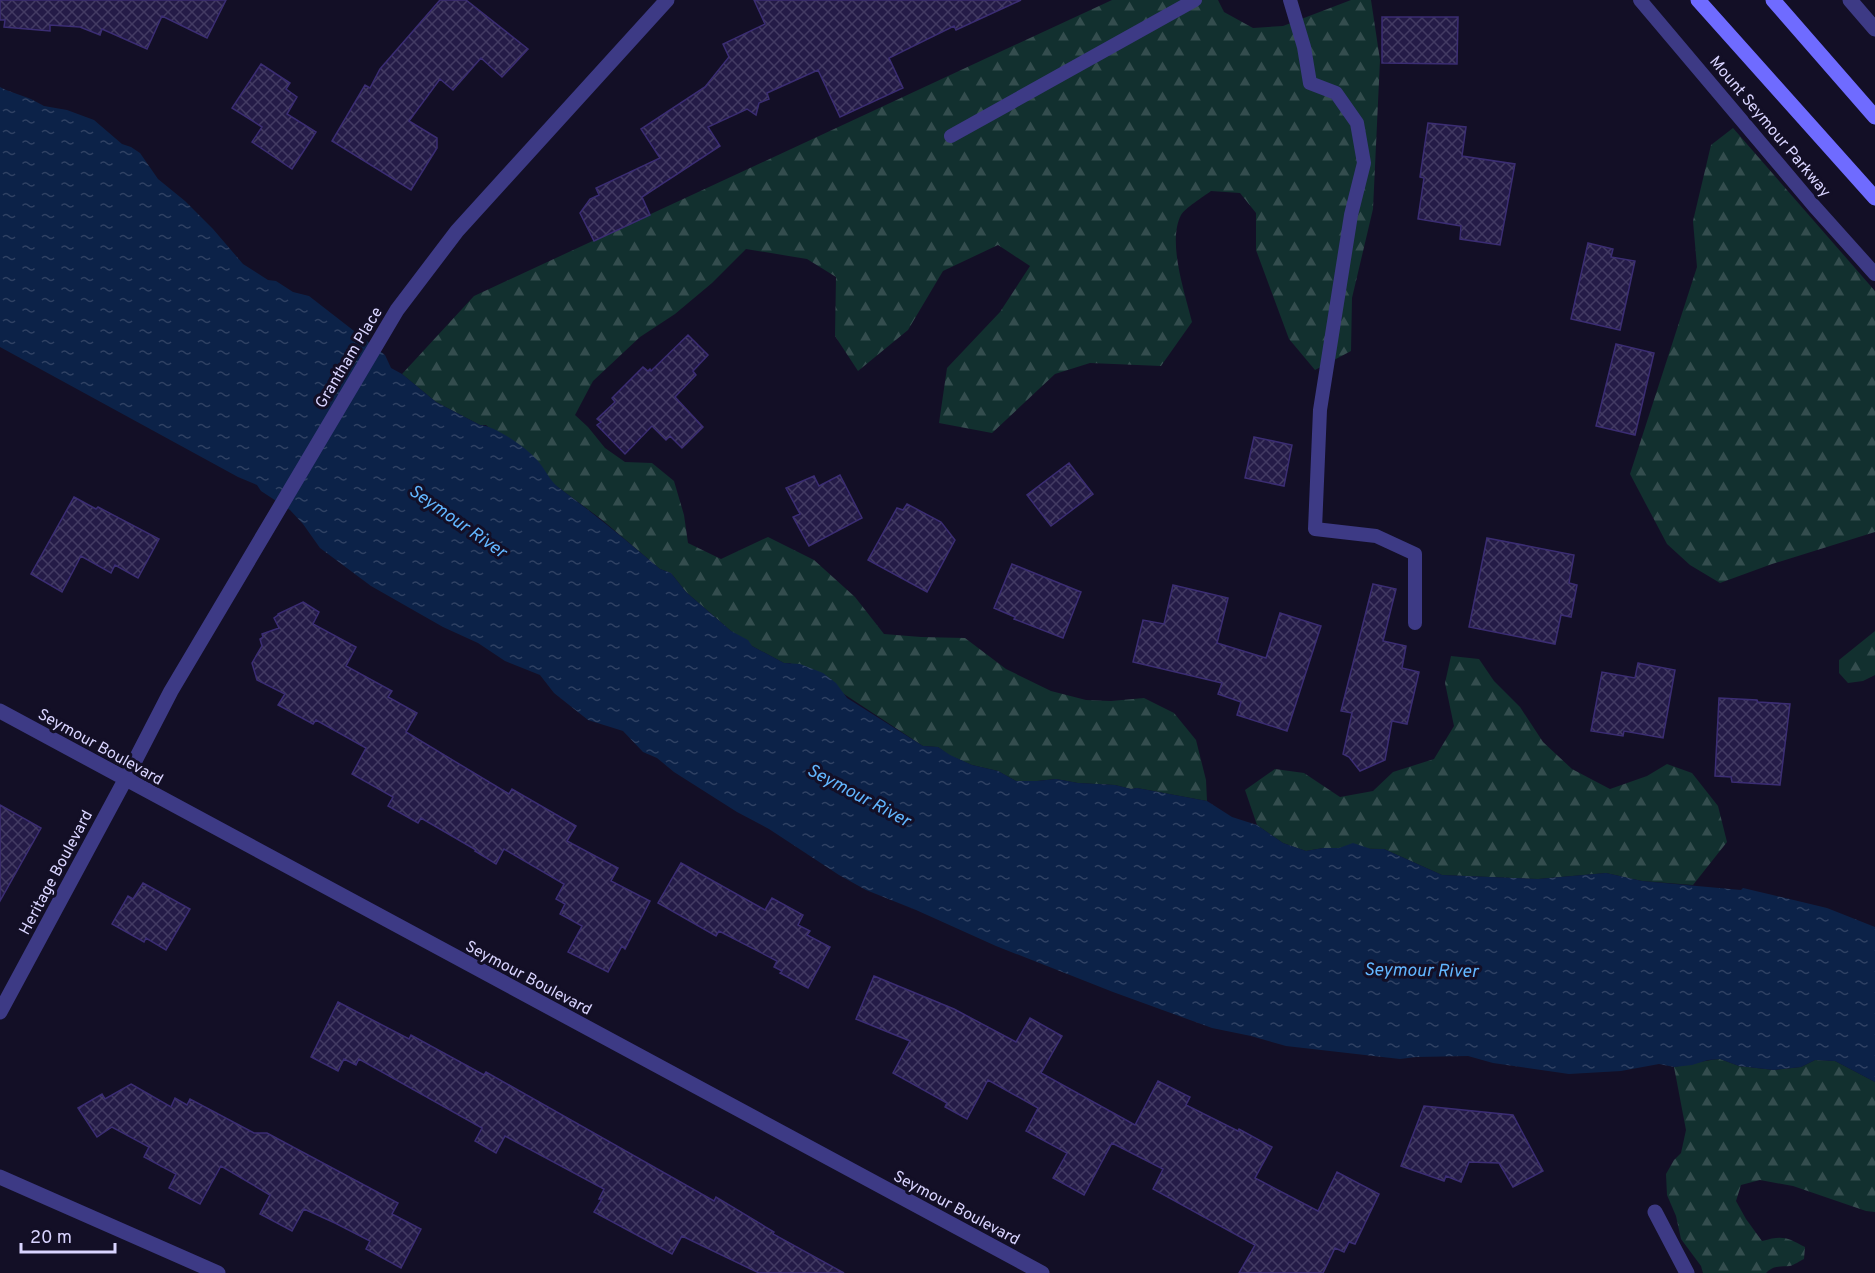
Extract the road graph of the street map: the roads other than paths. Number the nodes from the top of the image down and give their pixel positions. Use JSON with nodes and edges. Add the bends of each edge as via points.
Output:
{"nodes":[{"id":1,"x":668,"y":0,"type":"edge"},
{"id":2,"x":1195,"y":0,"type":"edge"},
{"id":3,"x":1290,"y":0,"type":"edge"},
{"id":4,"x":1640,"y":0,"type":"edge"},
{"id":5,"x":1698,"y":0,"type":"edge"},
{"id":6,"x":1773,"y":0,"type":"edge"},
{"id":7,"x":1850,"y":0,"type":"edge"},
{"id":8,"x":1875,"y":29,"type":"edge"},
{"id":9,"x":1875,"y":117,"type":"edge"},
{"id":10,"x":951,"y":136,"type":"dead end"},
{"id":11,"x":1875,"y":198,"type":"edge"},
{"id":12,"x":1875,"y":274,"type":"edge"},
{"id":13,"x":1415,"y":623,"type":"dead end"},
{"id":14,"x":0,"y":711,"type":"edge"},
{"id":15,"x":125,"y":780,"type":"junction"},
{"id":16,"x":0,"y":1012,"type":"edge"},
{"id":17,"x":0,"y":1177,"type":"edge"},
{"id":18,"x":1655,"y":1212,"type":"dead end"},
{"id":19,"x":218,"y":1273,"type":"edge"},
{"id":20,"x":1042,"y":1273,"type":"edge"},
{"id":21,"x":1687,"y":1273,"type":"edge"}],
"edges":[{"from":1,"to":15,"type":"street","name":"Grantham Place","via":[[457,231],[397,310],[171,691]]},
{"from":2,"to":10,"type":"lane"},
{"from":3,"to":13,"type":"lane","via":[[1310,83],[1336,93],[1357,123],[1364,163],[1351,214],[1320,410],[1315,529],[1376,536],[1415,554]]},
{"from":4,"to":12,"type":"lane","name":"Mount Seymour Parkway"},
{"from":5,"to":11,"type":"main road","name":"Mount Seymour Parkway"},
{"from":6,"to":9,"type":"main road"},
{"from":7,"to":8,"type":"street"},
{"from":14,"to":15,"type":"street","name":"Seymour Boulevard"},
{"from":15,"to":16,"type":"street","name":"Heritage Boulevard"},
{"from":15,"to":20,"type":"street","name":"Seymour Boulevard"},
{"from":17,"to":19,"type":"street"},
{"from":18,"to":21,"type":"street"}]}
